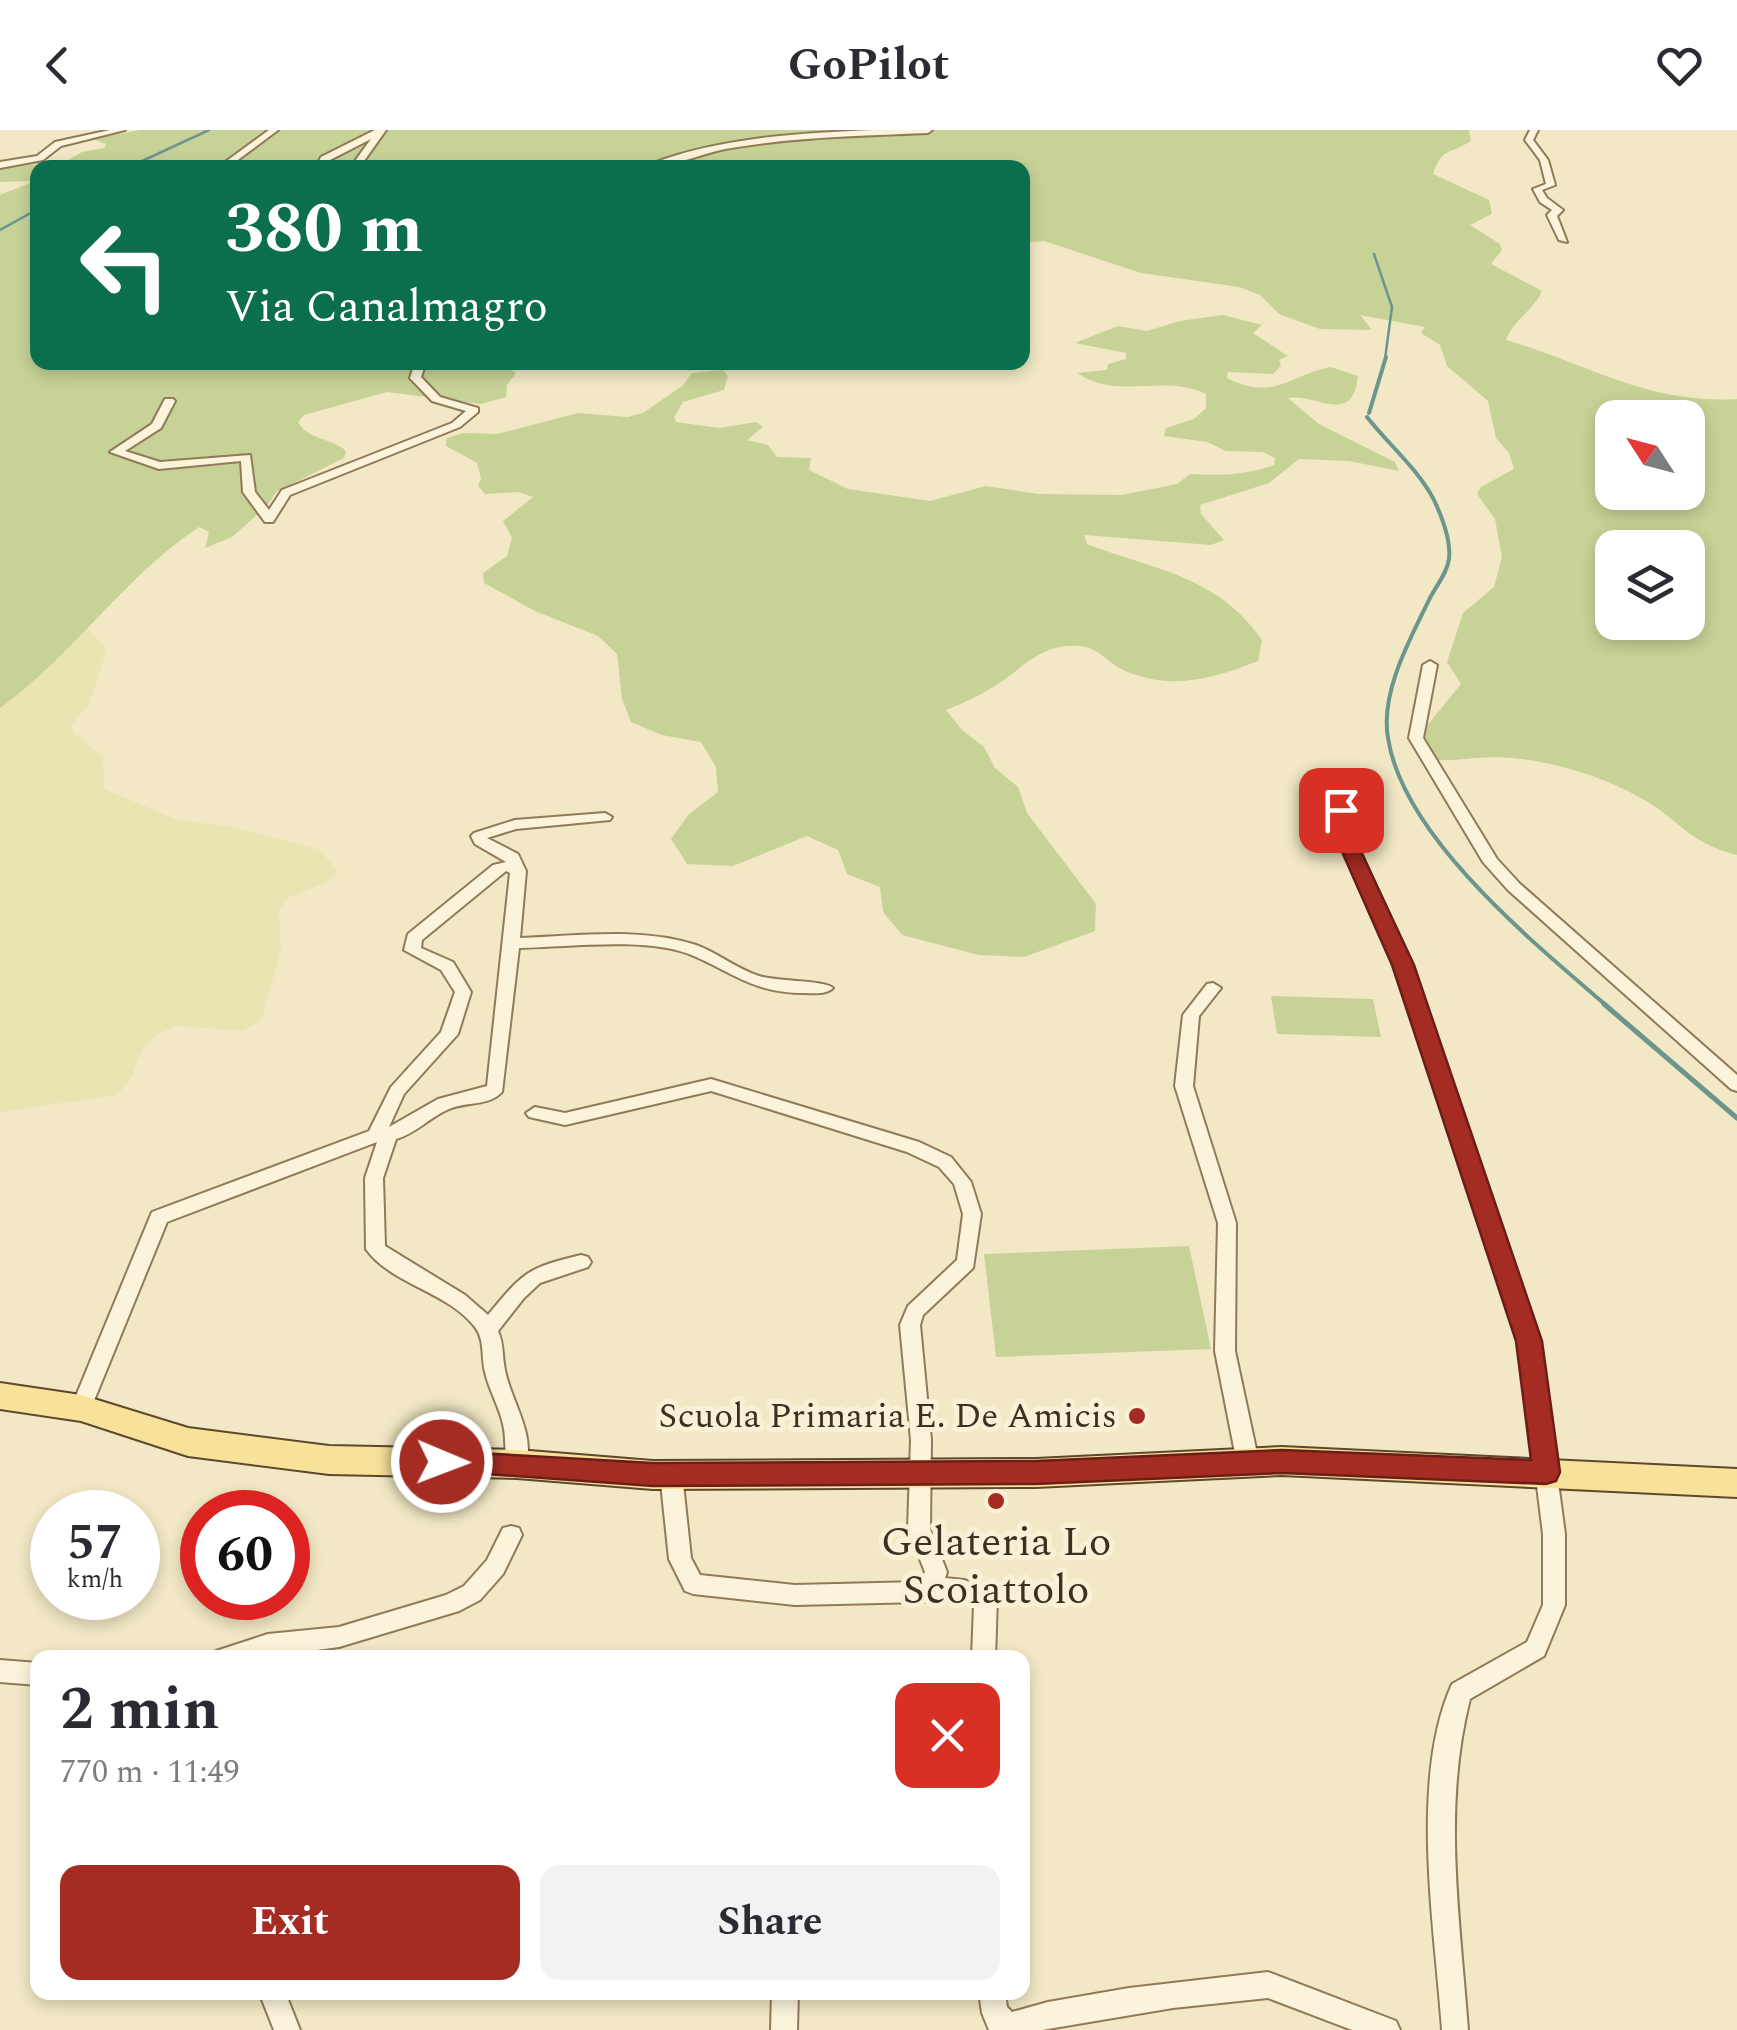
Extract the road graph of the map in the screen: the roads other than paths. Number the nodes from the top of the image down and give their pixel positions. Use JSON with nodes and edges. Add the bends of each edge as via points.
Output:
{"nodes":[{"id":1,"x":121,"y":130,"type":"edge"},
{"id":2,"x":274,"y":130,"type":"edge"},
{"id":3,"x":928,"y":130,"type":"edge"},
{"id":4,"x":1534,"y":130,"type":"edge"},
{"id":5,"x":231,"y":160,"type":"edge"},
{"id":6,"x":323,"y":160,"type":"edge"},
{"id":7,"x":359,"y":160,"type":"edge"},
{"id":8,"x":675,"y":160,"type":"edge"},
{"id":9,"x":0,"y":165,"type":"edge"},
{"id":10,"x":1564,"y":240,"type":"dead end"},
{"id":11,"x":418,"y":370,"type":"edge"},
{"id":12,"x":170,"y":401,"type":"dead end"},
{"id":13,"x":1430,"y":665,"type":"dead end"},
{"id":14,"x":1352,"y":800,"type":"dead end"},
{"id":15,"x":605,"y":817,"type":"dead end"},
{"id":16,"x":514,"y":866,"type":"junction"},
{"id":17,"x":512,"y":944,"type":"junction"},
{"id":18,"x":825,"y":988,"type":"dead end"},
{"id":19,"x":1212,"y":988,"type":"dead end"},
{"id":20,"x":1737,"y":1084,"type":"edge"},
{"id":21,"x":535,"y":1113,"type":"dead end"},
{"id":22,"x":382,"y":1135,"type":"junction"},
{"id":23,"x":581,"y":1262,"type":"dead end"},
{"id":24,"x":487,"y":1330,"type":"junction"},
{"id":25,"x":0,"y":1396,"type":"edge"},
{"id":26,"x":81,"y":1408,"type":"junction"},
{"id":27,"x":1248,"y":1463,"type":"junction"},
{"id":28,"x":517,"y":1464,"type":"junction"},
{"id":29,"x":1546,"y":1472,"type":"junction"},
{"id":30,"x":671,"y":1474,"type":"junction"},
{"id":31,"x":921,"y":1474,"type":"junction"},
{"id":32,"x":1737,"y":1483,"type":"edge"},
{"id":33,"x":511,"y":1534,"type":"dead end"},
{"id":34,"x":931,"y":1586,"type":"junction"},
{"id":35,"x":249,"y":1650,"type":"edge"},
{"id":36,"x":983,"y":1650,"type":"edge"},
{"id":37,"x":0,"y":1670,"type":"edge"},
{"id":38,"x":30,"y":1673,"type":"edge"},
{"id":39,"x":275,"y":2000,"type":"edge"},
{"id":40,"x":785,"y":2000,"type":"edge"},
{"id":41,"x":993,"y":2000,"type":"edge"},
{"id":42,"x":1004,"y":2028,"type":"edge"},
{"id":43,"x":287,"y":2030,"type":"edge"},
{"id":44,"x":784,"y":2030,"type":"edge"},
{"id":45,"x":1387,"y":2030,"type":"edge"},
{"id":46,"x":1455,"y":2030,"type":"edge"}],
"edges":[{"from":1,"to":9,"type":"street"},
{"from":2,"to":5,"type":"street"},
{"from":3,"to":8,"type":"street","via":[[821,135]]},
{"from":4,"to":10,"type":"street","via":[[1530,140],[1551,185],[1537,189],[1558,210],[1552,214]]},
{"from":6,"to":7,"type":"street","via":[[382,130]]},
{"from":11,"to":12,"type":"street","via":[[415,378],[436,398],[474,410],[456,425],[286,494],[268,518],[248,492],[246,458],[159,466],[116,452],[157,426]]},
{"from":13,"to":20,"type":"street","via":[[1416,738],[1492,862]]},
{"from":14,"to":29,"type":"street","via":[[1338,820],[1403,965],[1529,1341]]},
{"from":15,"to":16,"type":"street","via":[[515,825],[479,836],[513,857]]},
{"from":16,"to":17,"type":"street","via":[[519,876]]},
{"from":16,"to":22,"type":"street","via":[[482,877],[414,938],[412,950],[454,972],[463,992],[450,1034],[397,1092]]},
{"from":17,"to":18,"type":"street","via":[[658,940],[752,980]]},
{"from":17,"to":22,"type":"street","via":[[496,1088],[433,1108]]},
{"from":19,"to":27,"type":"street","via":[[1191,1015],[1184,1086],[1227,1223],[1224,1351]]},
{"from":21,"to":31,"type":"street","via":[[565,1119],[711,1086],[914,1147],[955,1171],[972,1214],[966,1263],[915,1310],[910,1325]]},
{"from":22,"to":24,"type":"street","via":[[374,1178],[376,1250],[398,1269],[463,1302]]},
{"from":22,"to":26,"type":"street","via":[[159,1217]]},
{"from":23,"to":24,"type":"street","via":[[514,1290]]},
{"from":24,"to":28,"type":"street","via":[[494,1370],[517,1422]]},
{"from":25,"to":26,"type":"main road"},
{"from":26,"to":28,"type":"main road","via":[[227,1450],[329,1460]]},
{"from":27,"to":29,"type":"main road"},
{"from":27,"to":31,"type":"main road"},
{"from":28,"to":30,"type":"main road"},
{"from":29,"to":32,"type":"main road"},
{"from":29,"to":46,"type":"street","via":[[1554,1605],[1536,1649],[1460,1692],[1447,1731],[1443,1824]]},
{"from":30,"to":31,"type":"main road"},
{"from":30,"to":34,"type":"street","via":[[680,1559],[693,1584],[795,1594],[923,1592]]},
{"from":31,"to":34,"type":"street","via":[[919,1529],[936,1572]]},
{"from":33,"to":35,"type":"street","via":[[472,1593],[451,1604],[338,1638]]},
{"from":34,"to":36,"type":"street","via":[[986,1598]]},
{"from":37,"to":38,"type":"street"},
{"from":39,"to":43,"type":"street"},
{"from":40,"to":44,"type":"street"},
{"from":41,"to":42,"type":"street"},
{"from":42,"to":45,"type":"street","via":[[1193,1989],[1268,1985]]}]}
